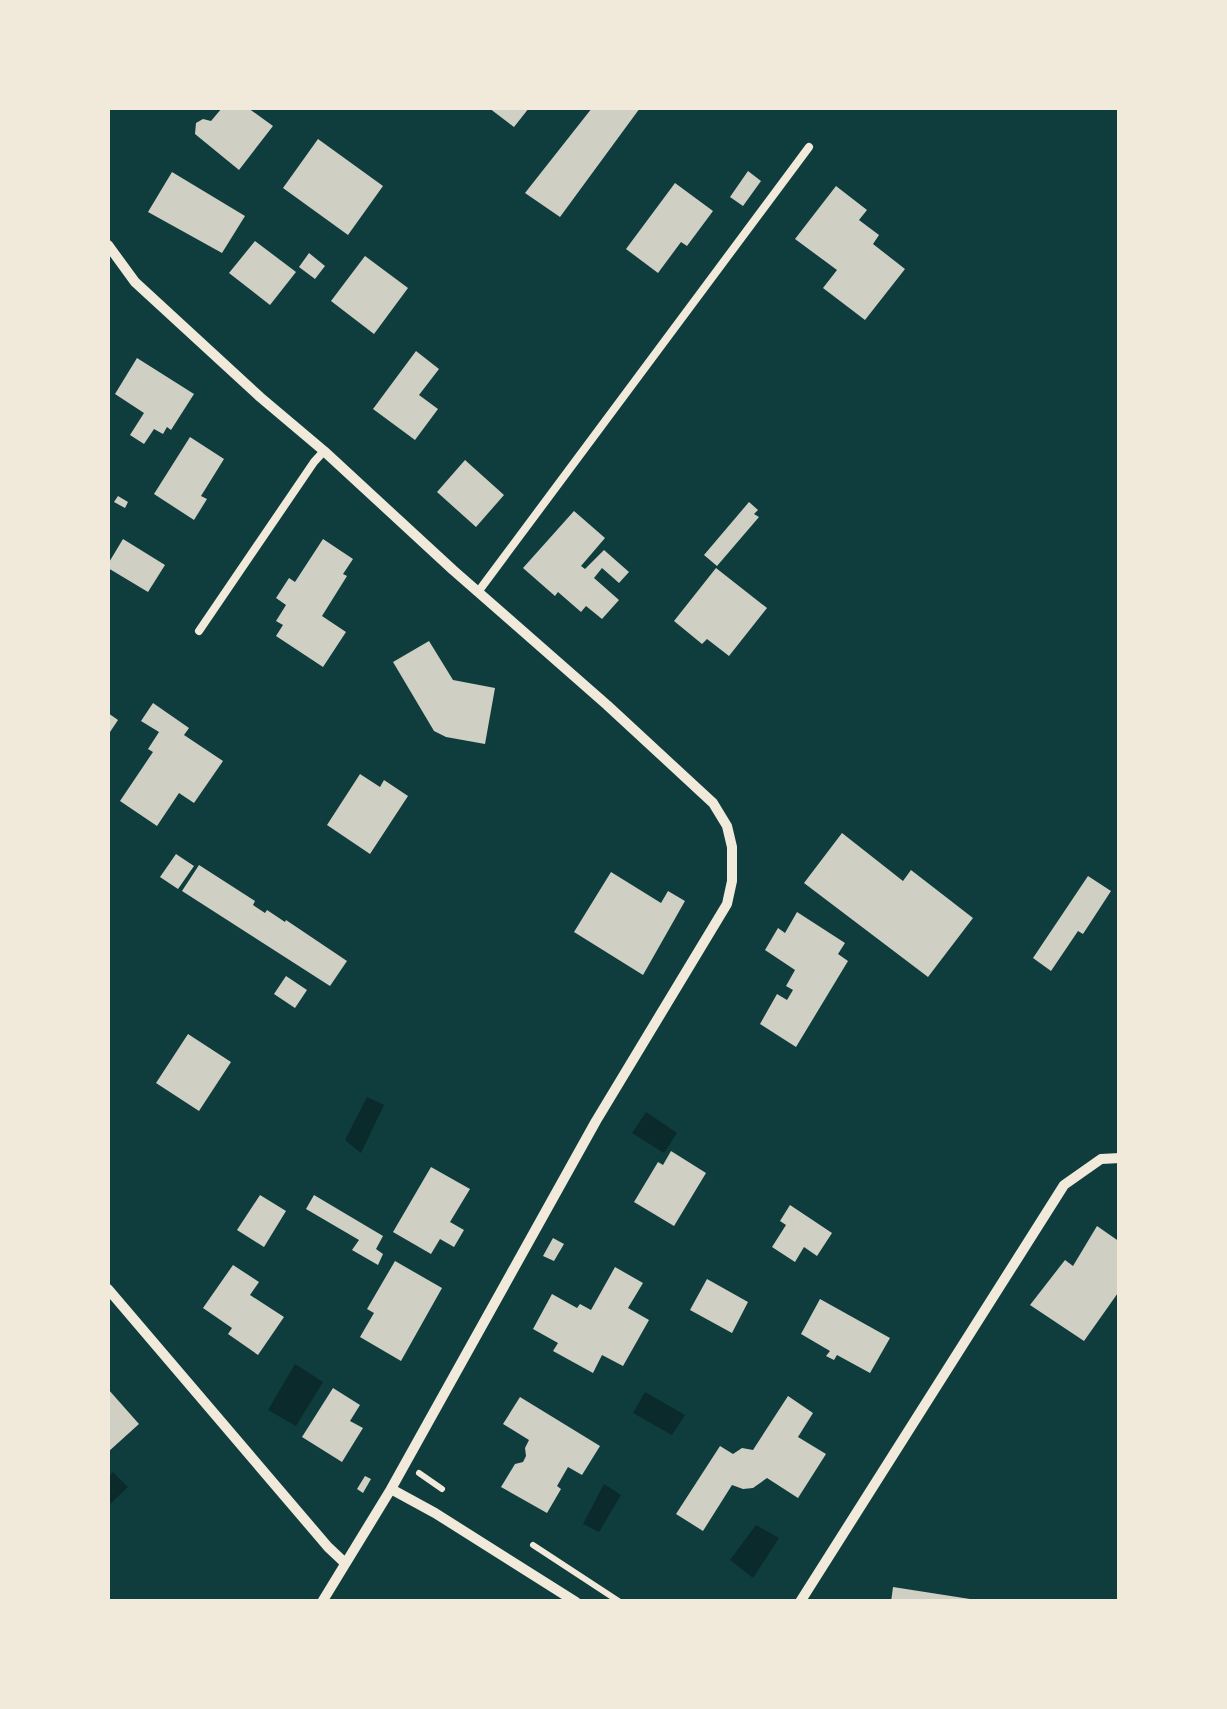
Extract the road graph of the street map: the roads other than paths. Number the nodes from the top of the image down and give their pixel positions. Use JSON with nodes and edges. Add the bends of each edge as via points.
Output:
{"nodes":[{"id":1,"x":809,"y":147,"type":"dead end"},
{"id":2,"x":108,"y":246,"type":"edge"},
{"id":3,"x":324,"y":450,"type":"junction"},
{"id":4,"x":478,"y":592,"type":"junction"},
{"id":5,"x":199,"y":631,"type":"dead end"},
{"id":6,"x":1120,"y":1158,"type":"edge"},
{"id":7,"x":108,"y":1289,"type":"edge"},
{"id":8,"x":390,"y":1488,"type":"junction"},
{"id":9,"x":345,"y":1564,"type":"junction"},
{"id":10,"x":322,"y":1602,"type":"edge"},
{"id":11,"x":576,"y":1602,"type":"edge"},
{"id":12,"x":800,"y":1602,"type":"edge"}],
"edges":[{"from":1,"to":4,"type":"lane"},
{"from":2,"to":3,"type":"street","via":[[135,282]]},
{"from":3,"to":4,"type":"street"},
{"from":3,"to":5,"type":"lane"},
{"from":4,"to":8,"type":"street","via":[[714,803],[730,837],[732,881],[727,904],[596,1121]]},
{"from":6,"to":12,"type":"street","via":[[1101,1159],[1064,1184]]},
{"from":7,"to":9,"type":"street"},
{"from":8,"to":9,"type":"street"},
{"from":8,"to":11,"type":"street"},
{"from":9,"to":10,"type":"street"}]}
